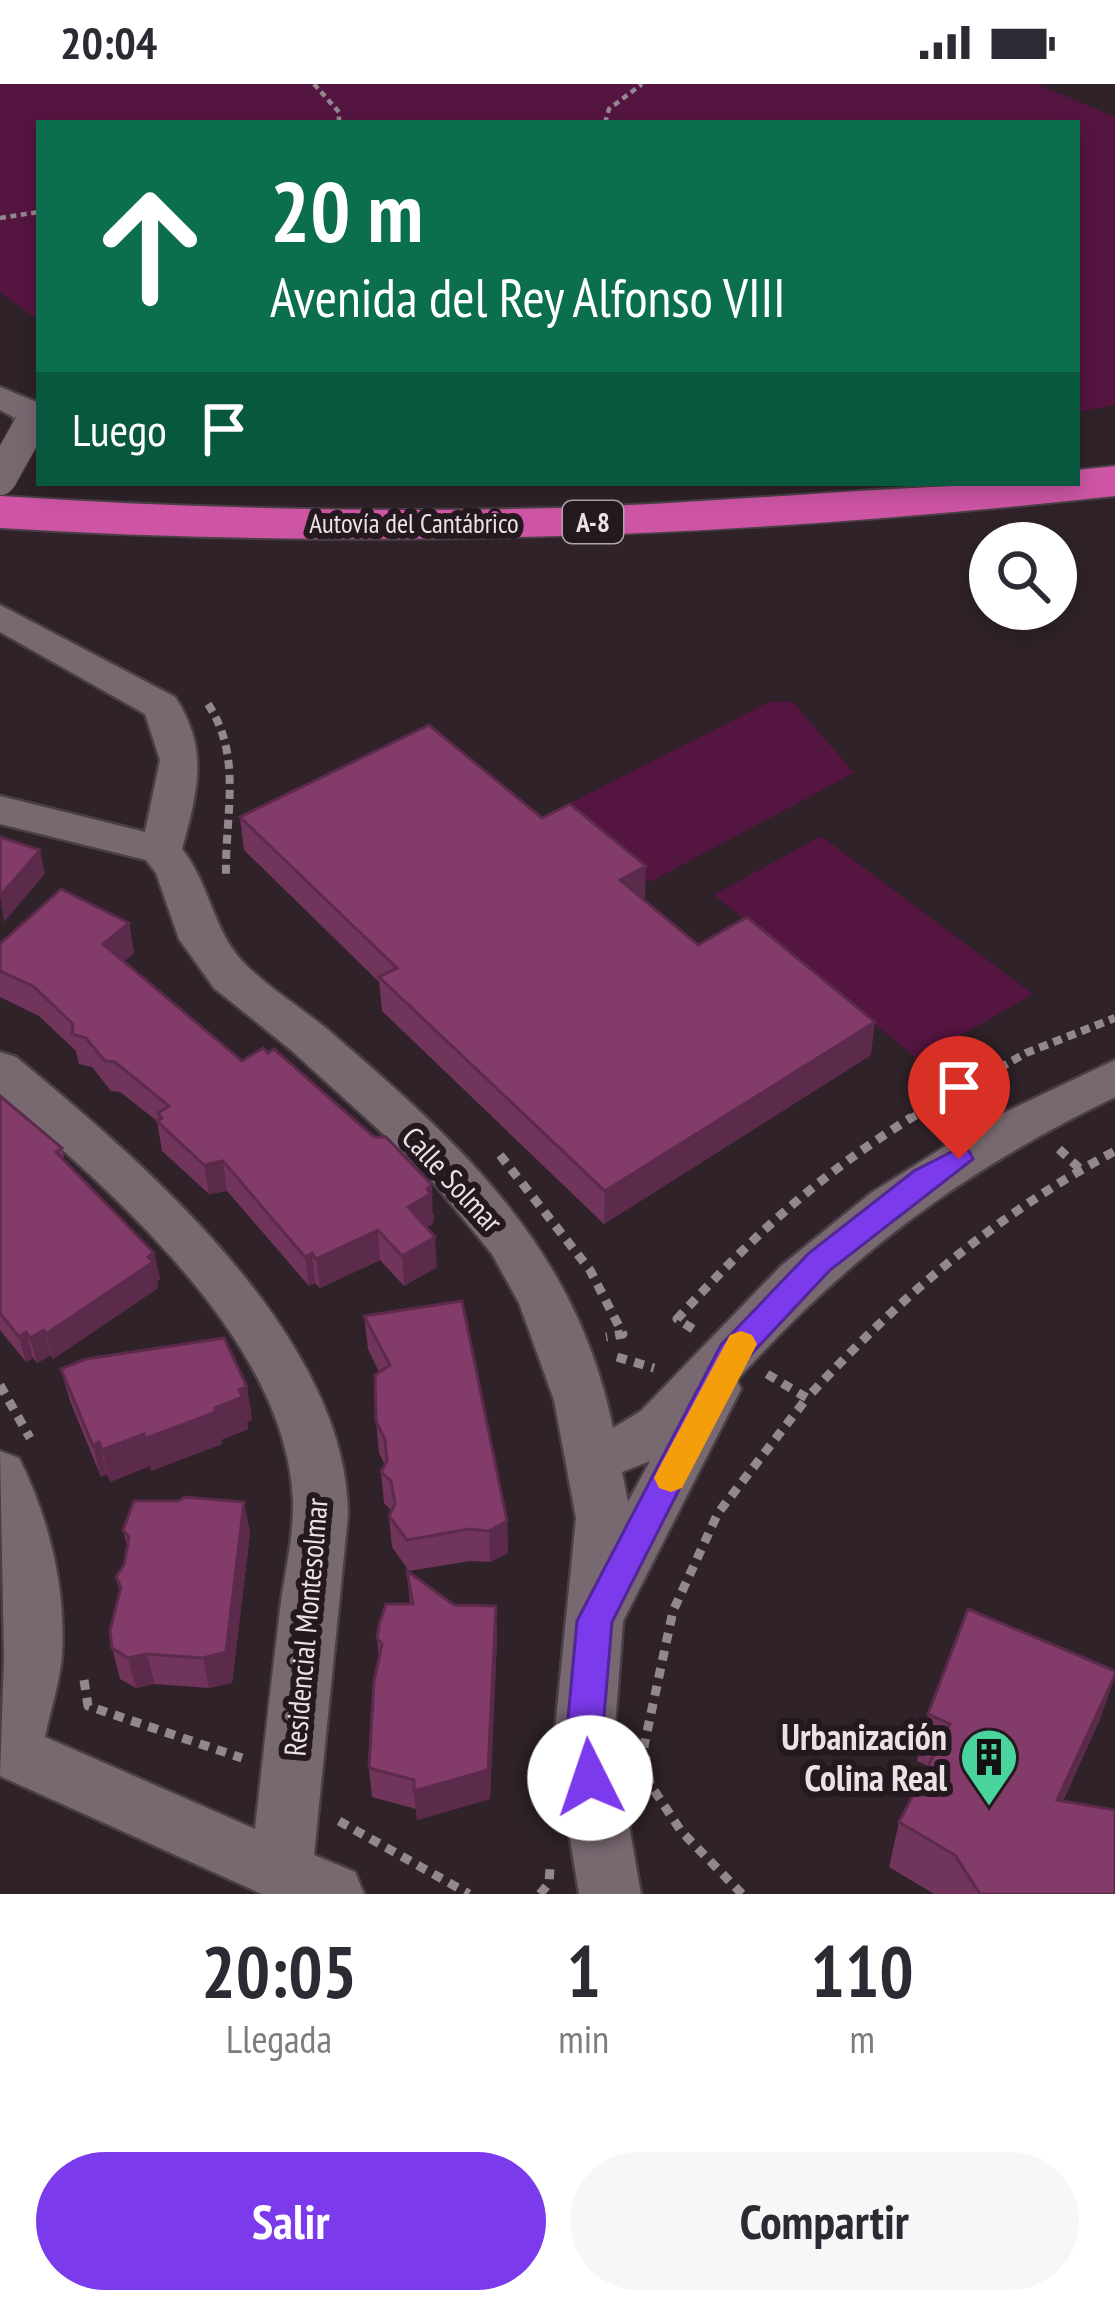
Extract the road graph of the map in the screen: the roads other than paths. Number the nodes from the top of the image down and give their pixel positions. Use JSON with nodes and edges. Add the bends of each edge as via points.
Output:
{"nodes":[{"id":1,"x":0,"y":397,"type":"edge"},
{"id":2,"x":1115,"y":446,"type":"edge"},
{"id":3,"x":1080,"y":451,"type":"edge"},
{"id":4,"x":0,"y":478,"type":"edge"},
{"id":5,"x":36,"y":480,"type":"edge"},
{"id":6,"x":1115,"y":481,"type":"edge"},
{"id":7,"x":1080,"y":485,"type":"edge"},
{"id":8,"x":173,"y":486,"type":"edge"},
{"id":9,"x":556,"y":486,"type":"edge"},
{"id":10,"x":1073,"y":486,"type":"edge"},
{"id":11,"x":0,"y":512,"type":"edge"},
{"id":12,"x":0,"y":616,"type":"edge"},
{"id":13,"x":0,"y":811,"type":"edge"},
{"id":14,"x":161,"y":850,"type":"junction"},
{"id":15,"x":0,"y":1069,"type":"edge"},
{"id":16,"x":1115,"y":1077,"type":"edge"},
{"id":17,"x":732,"y":1354,"type":"junction"},
{"id":18,"x":592,"y":1457,"type":"junction"},
{"id":19,"x":20,"y":1465,"type":"edge"},
{"id":20,"x":594,"y":1621,"type":"junction"},
{"id":21,"x":6,"y":1748,"type":"edge"},
{"id":22,"x":307,"y":1882,"type":"edge"},
{"id":23,"x":610,"y":1894,"type":"edge"}],
"edges":[{"from":1,"to":4,"type":"street","bridge":true,"via":[[30,412]]},
{"from":2,"to":3,"type":"highway"},
{"from":4,"to":5,"type":"highway"},
{"from":6,"to":7,"type":"highway","name":"Autovía del Cantábrico","number":"A-8"},
{"from":8,"to":9,"type":"highway","name":"Autovía del Cantábrico","number":"A-8"},
{"from":10,"to":11,"type":"highway","name":"Autovía del Cantábrico","number":"A-8","via":[[643,521],[308,524]]},
{"from":12,"to":14,"type":"street","via":[[161,706],[184,764]]},
{"from":13,"to":14,"type":"street"},
{"from":14,"to":18,"type":"street","name":"Calle Solmar","via":[[201,939],[230,977],[440,1157],[510,1240],[574,1380]]},
{"from":15,"to":22,"type":"street","name":"Residencial Montesolmar","via":[[206,1265],[271,1358],[304,1430],[320,1493],[290,1794]]},
{"from":16,"to":17,"type":"street","via":[[925,1179],[819,1262]]},
{"from":17,"to":18,"type":"street","via":[[660,1427]]},
{"from":17,"to":20,"type":"street"},
{"from":18,"to":20,"type":"street","name":"Calle Solmar","via":[[604,1518]]},
{"from":19,"to":21,"type":"street","via":[[33,1658]]},
{"from":20,"to":23,"type":"street","name":"Calle Solmar","via":[[584,1740]]},
{"from":21,"to":22,"type":"street"}]}
